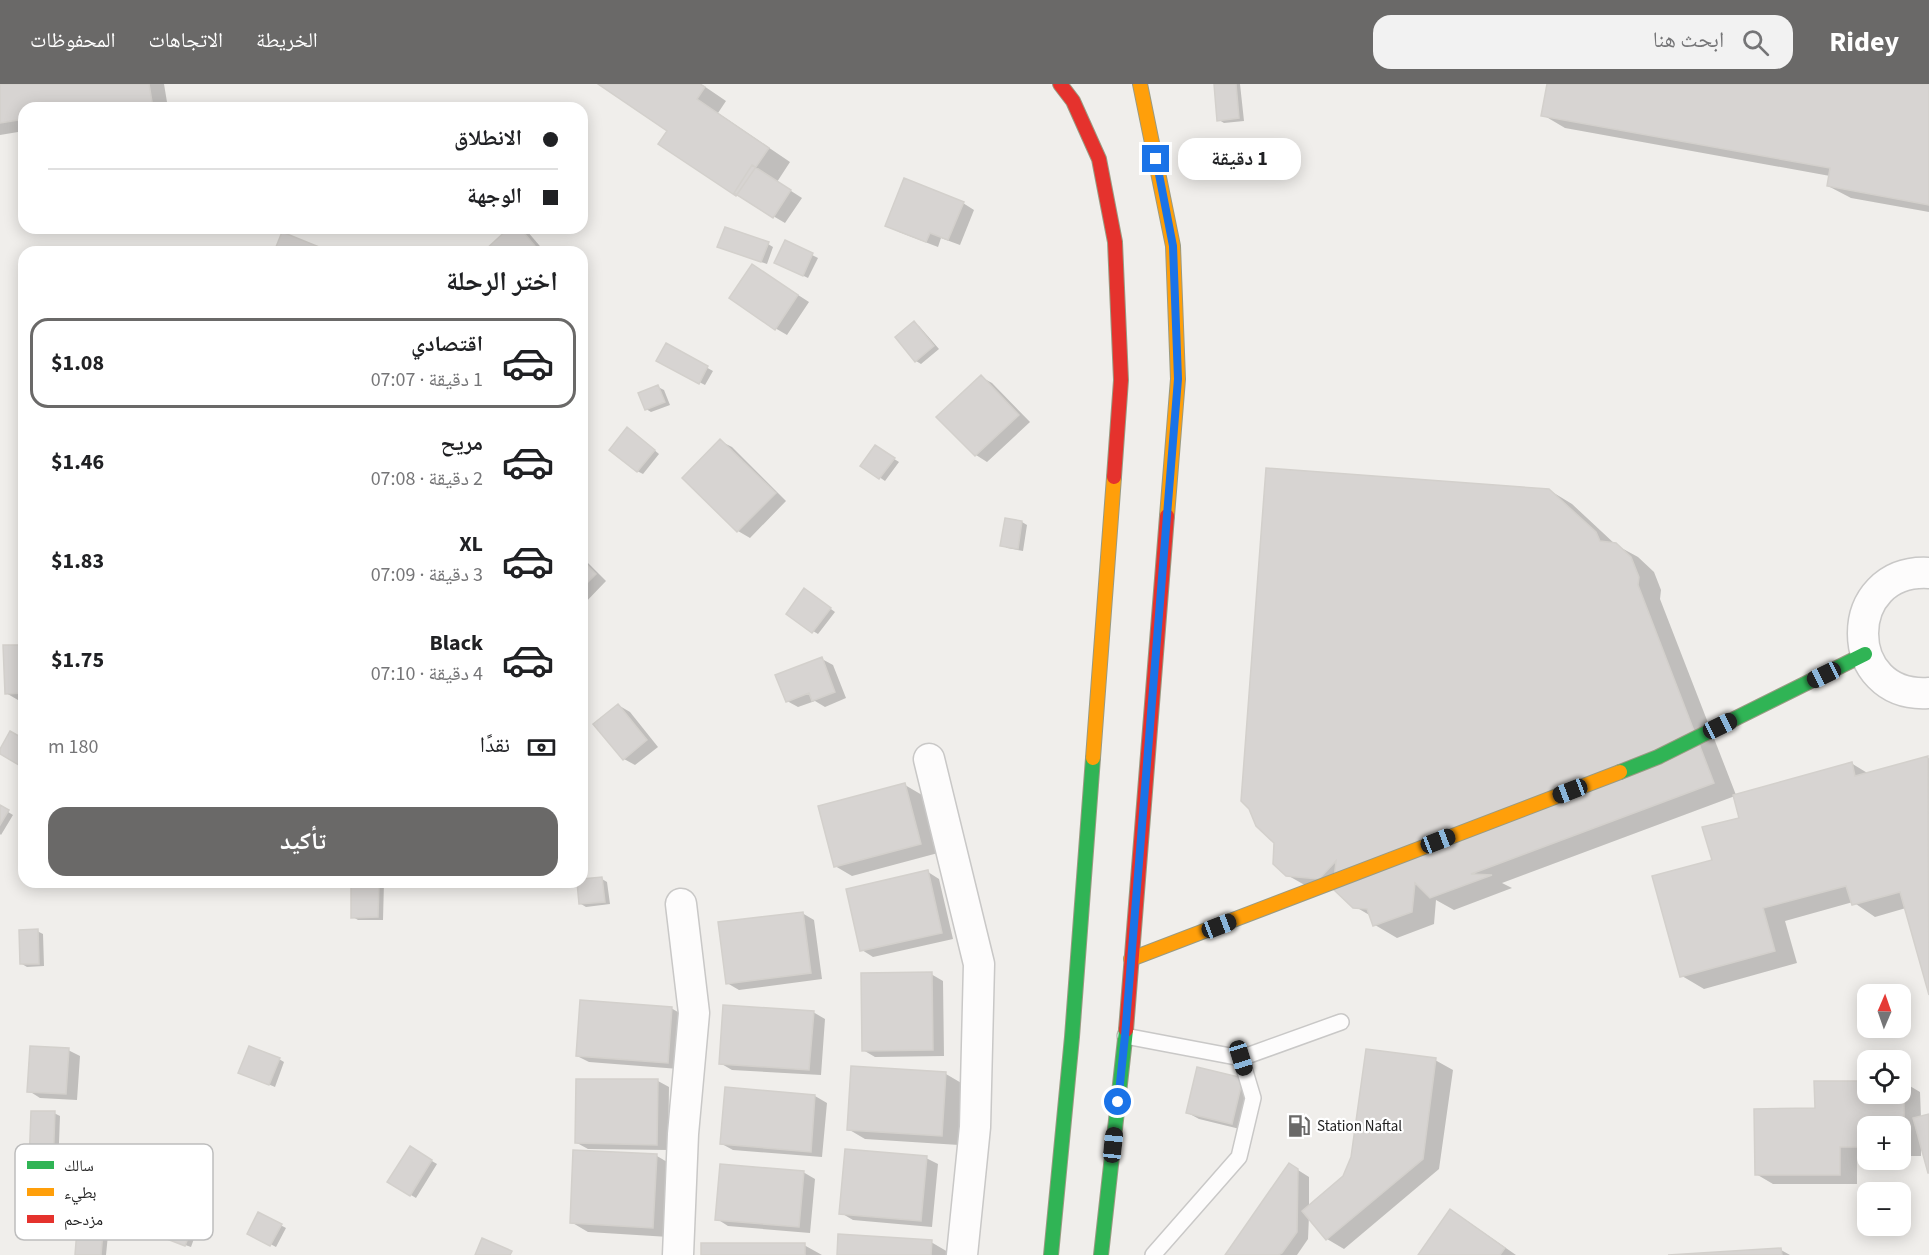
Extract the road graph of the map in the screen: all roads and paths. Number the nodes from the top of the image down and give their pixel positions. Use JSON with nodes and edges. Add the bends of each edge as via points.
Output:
{"nodes":[{"id":1,"x":1060,"y":84,"type":"edge"},
{"id":2,"x":1140,"y":84,"type":"edge"},
{"id":3,"x":1929,"y":573,"type":"edge"},
{"id":4,"x":1865,"y":654,"type":"junction"},
{"id":5,"x":1929,"y":693,"type":"edge"},
{"id":6,"x":929,"y":759,"type":"dead end"},
{"id":7,"x":681,"y":904,"type":"dead end"},
{"id":8,"x":1131,"y":959,"type":"junction"},
{"id":9,"x":1341,"y":1022,"type":"dead end"},
{"id":10,"x":1125,"y":1036,"type":"junction"},
{"id":11,"x":1241,"y":1058,"type":"junction"},
{"id":12,"x":678,"y":1255,"type":"edge"},
{"id":13,"x":962,"y":1255,"type":"edge"},
{"id":14,"x":1051,"y":1255,"type":"edge"},
{"id":15,"x":1101,"y":1255,"type":"edge"},
{"id":16,"x":1153,"y":1255,"type":"edge"}],
"edges":[{"from":1,"to":14,"type":"main road","via":[[1073,102],[1099,159],[1115,242],[1121,380],[1072,1037]]},
{"from":2,"to":8,"type":"main road","via":[[1173,246],[1178,379]]},
{"from":3,"to":4,"type":"street","via":[[1910,574],[1879,590],[1863,620]]},
{"from":4,"to":5,"type":"street","via":[[1886,682],[1901,690]]},
{"from":4,"to":8,"type":"main road","via":[[1658,757]]},
{"from":6,"to":13,"type":"street","via":[[979,964],[975,1127]]},
{"from":7,"to":12,"type":"street","via":[[694,1012],[682,1134]]},
{"from":8,"to":10,"type":"main road"},
{"from":9,"to":11,"type":"lane"},
{"from":10,"to":11,"type":"lane"},
{"from":10,"to":15,"type":"main road"},
{"from":11,"to":16,"type":"lane","via":[[1253,1098],[1239,1157]]}]}
